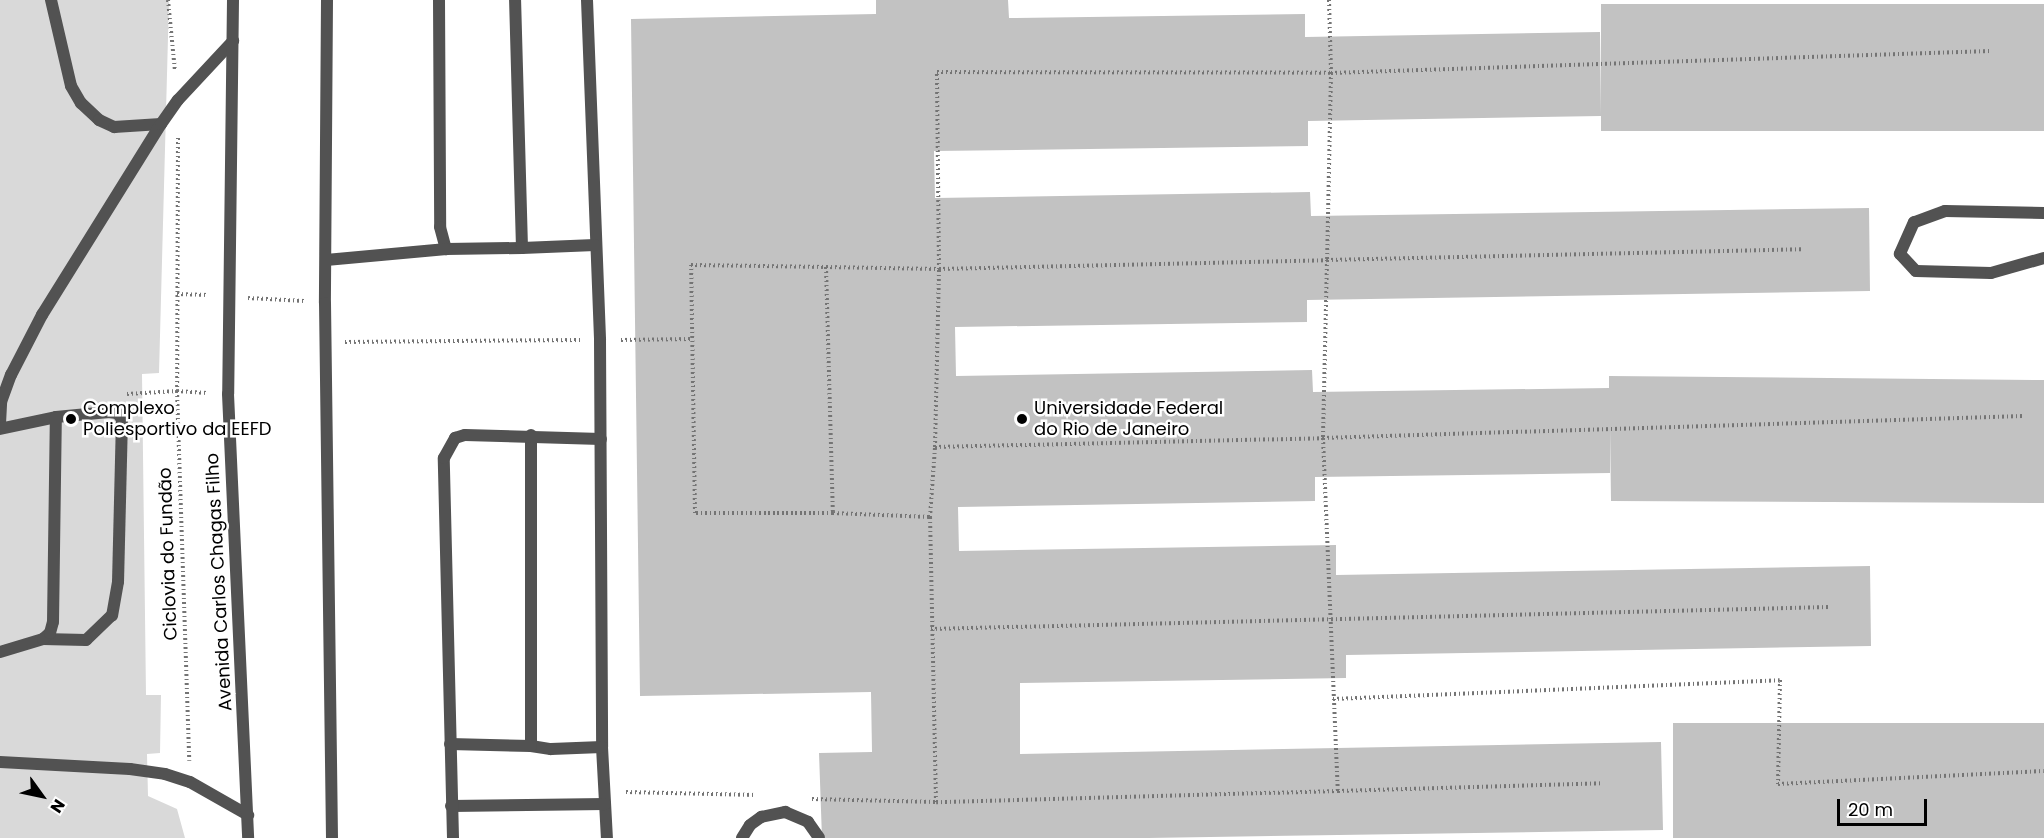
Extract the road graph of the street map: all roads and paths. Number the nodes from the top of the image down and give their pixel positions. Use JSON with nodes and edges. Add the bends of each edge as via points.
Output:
{"nodes":[{"id":1,"x":51,"y":0,"type":"edge"},
{"id":2,"x":168,"y":0,"type":"edge"},
{"id":3,"x":232,"y":0,"type":"edge"},
{"id":4,"x":327,"y":0,"type":"edge"},
{"id":5,"x":439,"y":0,"type":"edge"},
{"id":6,"x":514,"y":0,"type":"edge"},
{"id":7,"x":586,"y":0,"type":"edge"},
{"id":8,"x":1329,"y":0,"type":"edge"},
{"id":9,"x":233,"y":41,"type":"junction"},
{"id":10,"x":1991,"y":51,"type":"dead end"},
{"id":11,"x":1331,"y":73,"type":"junction"},
{"id":12,"x":178,"y":100,"type":"junction"},
{"id":13,"x":160,"y":124,"type":"junction"},
{"id":14,"x":2044,"y":213,"type":"edge"},
{"id":15,"x":595,"y":245,"type":"junction"},
{"id":16,"x":522,"y":248,"type":"junction"},
{"id":17,"x":446,"y":249,"type":"junction"},
{"id":18,"x":1802,"y":249,"type":"dead end"},
{"id":19,"x":2044,"y":258,"type":"edge"},
{"id":20,"x":326,"y":260,"type":"junction"},
{"id":21,"x":1327,"y":260,"type":"junction"},
{"id":22,"x":826,"y":267,"type":"junction"},
{"id":23,"x":939,"y":269,"type":"junction"},
{"id":24,"x":692,"y":339,"type":"junction"},
{"id":25,"x":600,"y":340,"type":"junction"},
{"id":26,"x":326,"y":342,"type":"junction"},
{"id":27,"x":2023,"y":416,"type":"dead end"},
{"id":28,"x":56,"y":417,"type":"junction"},
{"id":29,"x":0,"y":424,"type":"edge"},
{"id":30,"x":0,"y":429,"type":"edge"},
{"id":31,"x":531,"y":435,"type":"junction"},
{"id":32,"x":1323,"y":438,"type":"junction"},
{"id":33,"x":600,"y":439,"type":"junction"},
{"id":34,"x":935,"y":447,"type":"junction"},
{"id":35,"x":833,"y":513,"type":"junction"},
{"id":36,"x":930,"y":517,"type":"junction"},
{"id":37,"x":1829,"y":607,"type":"dead end"},
{"id":38,"x":1330,"y":618,"type":"junction"},
{"id":39,"x":931,"y":629,"type":"junction"},
{"id":40,"x":43,"y":639,"type":"junction"},
{"id":41,"x":0,"y":652,"type":"edge"},
{"id":42,"x":1333,"y":699,"type":"junction"},
{"id":43,"x":450,"y":744,"type":"junction"},
{"id":44,"x":531,"y":746,"type":"junction"},
{"id":45,"x":602,"y":747,"type":"junction"},
{"id":46,"x":0,"y":762,"type":"edge"},
{"id":47,"x":2044,"y":771,"type":"edge"},
{"id":48,"x":190,"y":782,"type":"junction"},
{"id":49,"x":1603,"y":783,"type":"dead end"},
{"id":50,"x":1338,"y":791,"type":"junction"},
{"id":51,"x":605,"y":804,"type":"junction"},
{"id":52,"x":451,"y":806,"type":"junction"},
{"id":53,"x":248,"y":815,"type":"junction"},
{"id":54,"x":248,"y":838,"type":"edge"},
{"id":55,"x":332,"y":838,"type":"edge"},
{"id":56,"x":453,"y":838,"type":"edge"},
{"id":57,"x":607,"y":838,"type":"edge"},
{"id":58,"x":742,"y":838,"type":"edge"},
{"id":59,"x":819,"y":838,"type":"edge"}],
"edges":[{"from":1,"to":13,"type":"street","via":[[71,86],[81,103],[99,120],[114,127]]},
{"from":2,"to":12,"type":"path","name":"Ciclovia do Fundão"},
{"from":3,"to":9,"type":"street","name":"Avenida Carlos Chagas Filho"},
{"from":4,"to":20,"type":"street"},
{"from":5,"to":17,"type":"street","via":[[440,227]]},
{"from":6,"to":16,"type":"street"},
{"from":7,"to":15,"type":"street"},
{"from":8,"to":11,"type":"path"},
{"from":9,"to":12,"type":"street"},
{"from":9,"to":53,"type":"street","name":"Avenida Carlos Chagas Filho","via":[[228,394]]},
{"from":10,"to":11,"type":"path"},
{"from":11,"to":21,"type":"path"},
{"from":11,"to":23,"type":"path","via":[[937,72]]},
{"from":12,"to":13,"type":"street"},
{"from":12,"to":48,"type":"path","name":"Ciclovia do Fundão","via":[[177,391]]},
{"from":13,"to":29,"type":"street","via":[[21,351],[1,402]]},
{"from":14,"to":19,"type":"street","via":[[1945,211],[1914,222],[1900,254],[1916,271],[1991,273]]},
{"from":15,"to":16,"type":"street"},
{"from":15,"to":25,"type":"street"},
{"from":16,"to":17,"type":"street"},
{"from":17,"to":20,"type":"street"},
{"from":18,"to":21,"type":"path"},
{"from":20,"to":26,"type":"street"},
{"from":21,"to":23,"type":"path"},
{"from":21,"to":32,"type":"path"},
{"from":22,"to":23,"type":"path"},
{"from":22,"to":24,"type":"path","via":[[691,265]]},
{"from":22,"to":35,"type":"path"},
{"from":23,"to":34,"type":"path"},
{"from":24,"to":25,"type":"path"},
{"from":24,"to":35,"type":"path","via":[[695,513]]},
{"from":25,"to":26,"type":"path"},
{"from":25,"to":33,"type":"street"},
{"from":26,"to":55,"type":"street"},
{"from":27,"to":32,"type":"path"},
{"from":28,"to":30,"type":"street"},
{"from":28,"to":40,"type":"street","via":[[53,622]]},
{"from":28,"to":40,"type":"street","via":[[109,412],[122,419],[118,582],[112,615],[86,640]]},
{"from":31,"to":33,"type":"street"},
{"from":31,"to":43,"type":"street","via":[[455,438],[444,458]]},
{"from":31,"to":44,"type":"street"},
{"from":32,"to":34,"type":"path"},
{"from":32,"to":38,"type":"path"},
{"from":33,"to":45,"type":"street"},
{"from":34,"to":36,"type":"path"},
{"from":35,"to":36,"type":"path"},
{"from":36,"to":39,"type":"path"},
{"from":37,"to":38,"type":"path"},
{"from":38,"to":39,"type":"path"},
{"from":38,"to":42,"type":"path"},
{"from":39,"to":50,"type":"path","via":[[936,802]]},
{"from":40,"to":41,"type":"street"},
{"from":42,"to":47,"type":"path","via":[[1780,680],[1778,784]]},
{"from":42,"to":50,"type":"path"},
{"from":43,"to":44,"type":"street"},
{"from":43,"to":52,"type":"street"},
{"from":44,"to":45,"type":"street"},
{"from":45,"to":51,"type":"street"},
{"from":46,"to":48,"type":"street","via":[[130,770]]},
{"from":48,"to":53,"type":"street"},
{"from":49,"to":50,"type":"path"},
{"from":51,"to":52,"type":"street"},
{"from":51,"to":57,"type":"street"},
{"from":52,"to":56,"type":"street"},
{"from":53,"to":54,"type":"street","name":"Avenida Carlos Chagas Filho"},
{"from":58,"to":59,"type":"street","via":[[760,817],[785,812],[808,822]]}]}
